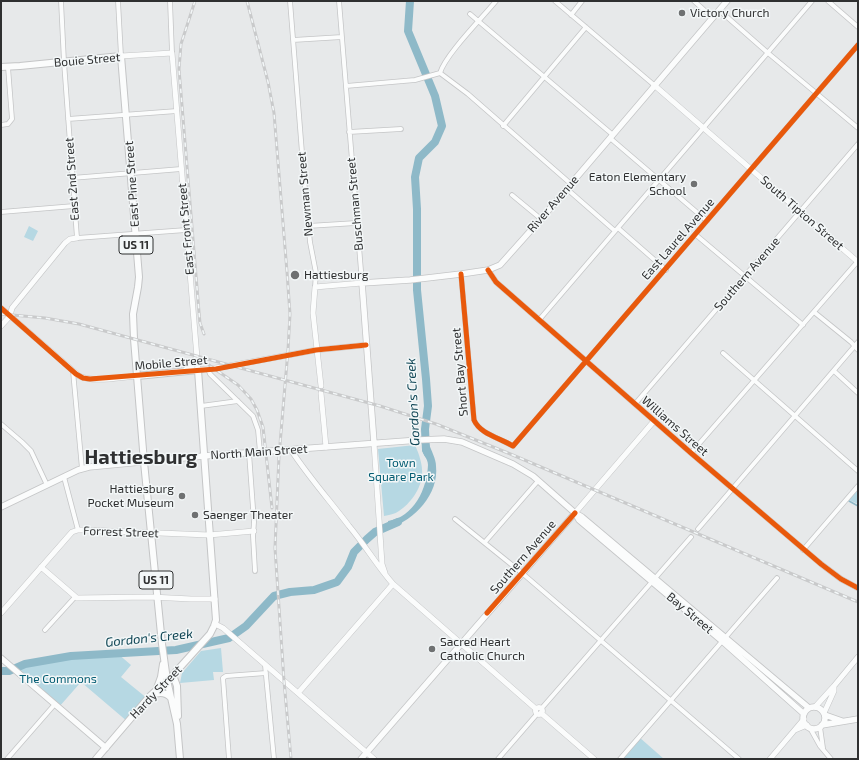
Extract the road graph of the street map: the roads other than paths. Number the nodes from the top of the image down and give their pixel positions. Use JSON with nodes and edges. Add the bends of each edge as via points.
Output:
{"nodes":[{"id":1,"x":61,"y":1,"type":"edge"},
{"id":2,"x":118,"y":1,"type":"edge"},
{"id":3,"x":170,"y":1,"type":"edge"},
{"id":4,"x":290,"y":1,"type":"edge"},
{"id":5,"x":339,"y":1,"type":"edge"},
{"id":6,"x":496,"y":1,"type":"edge"},
{"id":7,"x":555,"y":1,"type":"edge"},
{"id":8,"x":582,"y":1,"type":"edge"},
{"id":9,"x":694,"y":1,"type":"edge"},
{"id":10,"x":727,"y":1,"type":"edge"},
{"id":11,"x":812,"y":1,"type":"edge"},
{"id":12,"x":828,"y":1,"type":"edge"},
{"id":13,"x":719,"y":10,"type":"junction"},
{"id":14,"x":470,"y":14,"type":"dead end"},
{"id":15,"x":571,"y":15,"type":"junction"},
{"id":16,"x":713,"y":18,"type":"junction"},
{"id":17,"x":479,"y":21,"type":"junction"},
{"id":18,"x":858,"y":27,"type":"edge"},
{"id":19,"x":586,"y":28,"type":"junction"},
{"id":20,"x":342,"y":37,"type":"junction"},
{"id":21,"x":293,"y":40,"type":"junction"},
{"id":22,"x":858,"y":45,"type":"edge"},
{"id":23,"x":172,"y":53,"type":"junction"},
{"id":24,"x":768,"y":53,"type":"junction"},
{"id":25,"x":121,"y":56,"type":"junction"},
{"id":26,"x":64,"y":62,"type":"junction"},
{"id":27,"x":1,"y":67,"type":"edge"},
{"id":28,"x":8,"y":67,"type":"junction"},
{"id":29,"x":438,"y":74,"type":"junction"},
{"id":30,"x":544,"y":78,"type":"junction"},
{"id":31,"x":346,"y":86,"type":"junction"},
{"id":32,"x":654,"y":86,"type":"junction"},
{"id":33,"x":817,"y":93,"type":"junction"},
{"id":34,"x":177,"y":111,"type":"junction"},
{"id":35,"x":126,"y":114,"type":"junction"},
{"id":36,"x":68,"y":119,"type":"junction"},
{"id":37,"x":1,"y":125,"type":"edge"},
{"id":38,"x":503,"y":126,"type":"junction"},
{"id":39,"x":703,"y":128,"type":"junction"},
{"id":40,"x":858,"y":128,"type":"edge"},
{"id":41,"x":401,"y":129,"type":"dead end"},
{"id":42,"x":350,"y":132,"type":"junction"},
{"id":43,"x":611,"y":137,"type":"junction"},
{"id":44,"x":858,"y":144,"type":"edge"},
{"id":45,"x":181,"y":169,"type":"junction"},
{"id":46,"x":752,"y":170,"type":"junction"},
{"id":47,"x":131,"y":173,"type":"junction"},
{"id":48,"x":72,"y":178,"type":"junction"},
{"id":49,"x":658,"y":180,"type":"junction"},
{"id":50,"x":571,"y":184,"type":"junction"},
{"id":51,"x":567,"y":189,"type":"junction"},
{"id":52,"x":512,"y":195,"type":"dead end"},
{"id":53,"x":74,"y":206,"type":"junction"},
{"id":54,"x":800,"y":211,"type":"junction"},
{"id":55,"x":1,"y":212,"type":"edge"},
{"id":56,"x":541,"y":219,"type":"junction"},
{"id":57,"x":707,"y":222,"type":"junction"},
{"id":58,"x":356,"y":223,"type":"junction"},
{"id":59,"x":308,"y":226,"type":"junction"},
{"id":60,"x":616,"y":229,"type":"junction"},
{"id":61,"x":186,"y":230,"type":"junction"},
{"id":62,"x":135,"y":234,"type":"junction"},
{"id":63,"x":696,"y":235,"type":"junction"},
{"id":64,"x":77,"y":238,"type":"junction"},
{"id":65,"x":858,"y":261,"type":"edge"},
{"id":66,"x":488,"y":270,"type":"junction"},
{"id":67,"x":666,"y":270,"type":"junction"},
{"id":68,"x":461,"y":274,"type":"junction"},
{"id":69,"x":745,"y":277,"type":"junction"},
{"id":70,"x":362,"y":283,"type":"junction"},
{"id":71,"x":316,"y":287,"type":"junction"},
{"id":72,"x":1,"y":308,"type":"edge"},
{"id":73,"x":814,"y":312,"type":"junction"},
{"id":74,"x":10,"y":316,"type":"junction"},
{"id":75,"x":539,"y":320,"type":"junction"},
{"id":76,"x":803,"y":325,"type":"junction"},
{"id":77,"x":1,"y":326,"type":"edge"},
{"id":78,"x":858,"y":342,"type":"edge"},
{"id":79,"x":366,"y":345,"type":"junction"},
{"id":80,"x":854,"y":346,"type":"junction"},
{"id":81,"x":316,"y":350,"type":"junction"},
{"id":82,"x":858,"y":350,"type":"edge"},
{"id":83,"x":723,"y":354,"type":"dead end"},
{"id":84,"x":197,"y":358,"type":"junction"},
{"id":85,"x":586,"y":361,"type":"junction"},
{"id":86,"x":208,"y":369,"type":"junction"},
{"id":87,"x":198,"y":370,"type":"junction"},
{"id":88,"x":73,"y":371,"type":"junction"},
{"id":89,"x":185,"y":371,"type":"junction"},
{"id":90,"x":834,"y":371,"type":"junction"},
{"id":91,"x":137,"y":376,"type":"junction"},
{"id":92,"x":755,"y":380,"type":"junction"},
{"id":93,"x":321,"y":386,"type":"dead end"},
{"id":94,"x":321,"y":393,"type":"dead end"},
{"id":95,"x":858,"y":393,"type":"edge"},
{"id":96,"x":238,"y":402,"type":"junction"},
{"id":97,"x":635,"y":404,"type":"junction"},
{"id":98,"x":201,"y":406,"type":"junction"},
{"id":99,"x":795,"y":416,"type":"junction"},
{"id":100,"x":654,"y":421,"type":"junction"},
{"id":101,"x":1,"y":424,"type":"edge"},
{"id":102,"x":430,"y":439,"type":"joint"},
{"id":103,"x":374,"y":443,"type":"junction"},
{"id":104,"x":513,"y":446,"type":"joint"},
{"id":105,"x":326,"y":447,"type":"junction"},
{"id":106,"x":291,"y":450,"type":"junction"},
{"id":107,"x":260,"y":452,"type":"junction"},
{"id":108,"x":249,"y":453,"type":"junction"},
{"id":109,"x":691,"y":453,"type":"junction"},
{"id":110,"x":204,"y":456,"type":"junction"},
{"id":111,"x":144,"y":462,"type":"junction"},
{"id":112,"x":82,"y":469,"type":"junction"},
{"id":113,"x":858,"y":471,"type":"edge"},
{"id":114,"x":64,"y":477,"type":"junction"},
{"id":115,"x":538,"y":481,"type":"junction"},
{"id":116,"x":47,"y":485,"type":"junction"},
{"id":117,"x":858,"y":486,"type":"edge"},
{"id":118,"x":732,"y":488,"type":"junction"},
{"id":119,"x":1,"y":507,"type":"edge"},
{"id":120,"x":575,"y":513,"type":"junction"},
{"id":121,"x":455,"y":519,"type":"dead end"},
{"id":122,"x":698,"y":529,"type":"dead end"},
{"id":123,"x":78,"y":530,"type":"junction"},
{"id":124,"x":254,"y":531,"type":"junction"},
{"id":125,"x":151,"y":533,"type":"junction"},
{"id":126,"x":209,"y":535,"type":"junction"},
{"id":127,"x":691,"y":537,"type":"dead end"},
{"id":128,"x":485,"y":542,"type":"junction"},
{"id":129,"x":368,"y":549,"type":"junction"},
{"id":130,"x":803,"y":550,"type":"junction"},
{"id":131,"x":381,"y":554,"type":"junction"},
{"id":132,"x":41,"y":567,"type":"junction"},
{"id":133,"x":256,"y":571,"type":"dead end"},
{"id":134,"x":522,"y":573,"type":"junction"},
{"id":135,"x":385,"y":574,"type":"junction"},
{"id":136,"x":777,"y":578,"type":"dead end"},
{"id":137,"x":654,"y":579,"type":"junction"},
{"id":138,"x":393,"y":584,"type":"junction"},
{"id":139,"x":858,"y":588,"type":"edge"},
{"id":140,"x":75,"y":597,"type":"junction"},
{"id":141,"x":158,"y":598,"type":"junction"},
{"id":142,"x":215,"y":599,"type":"junction"},
{"id":143,"x":1,"y":614,"type":"edge"},
{"id":144,"x":215,"y":624,"type":"junction"},
{"id":145,"x":45,"y":630,"type":"dead end"},
{"id":146,"x":724,"y":639,"type":"junction"},
{"id":147,"x":601,"y":641,"type":"junction"},
{"id":148,"x":461,"y":643,"type":"junction"},
{"id":149,"x":858,"y":657,"type":"edge"},
{"id":150,"x":1,"y":658,"type":"edge"},
{"id":151,"x":164,"y":660,"type":"junction"},
{"id":152,"x":266,"y":666,"type":"junction"},
{"id":153,"x":180,"y":667,"type":"junction"},
{"id":154,"x":266,"y":673,"type":"junction"},
{"id":155,"x":173,"y":674,"type":"junction"},
{"id":156,"x":167,"y":680,"type":"junction"},
{"id":157,"x":834,"y":686,"type":"junction"},
{"id":158,"x":155,"y":691,"type":"junction"},
{"id":159,"x":298,"y":693,"type":"junction"},
{"id":160,"x":149,"y":697,"type":"junction"},
{"id":161,"x":172,"y":700,"type":"junction"},
{"id":162,"x":671,"y":701,"type":"junction"},
{"id":163,"x":55,"y":704,"type":"junction"},
{"id":164,"x":812,"y":708,"type":"junction"},
{"id":165,"x":539,"y":711,"type":"junction"},
{"id":166,"x":825,"y":714,"type":"junction"},
{"id":167,"x":804,"y":717,"type":"junction"},
{"id":168,"x":858,"y":719,"type":"edge"},
{"id":169,"x":842,"y":721,"type":"junction"},
{"id":170,"x":177,"y":724,"type":"junction"},
{"id":171,"x":808,"y":726,"type":"junction"},
{"id":172,"x":821,"y":726,"type":"junction"},
{"id":173,"x":795,"y":730,"type":"junction"},
{"id":174,"x":106,"y":748,"type":"junction"},
{"id":175,"x":823,"y":748,"type":"junction"},
{"id":176,"x":367,"y":753,"type":"junction"},
{"id":177,"x":7,"y":759,"type":"edge"},
{"id":178,"x":96,"y":759,"type":"edge"},
{"id":179,"x":180,"y":759,"type":"edge"},
{"id":180,"x":229,"y":759,"type":"edge"},
{"id":181,"x":274,"y":759,"type":"edge"},
{"id":182,"x":361,"y":759,"type":"edge"},
{"id":183,"x":374,"y":759,"type":"edge"},
{"id":184,"x":498,"y":759,"type":"edge"},
{"id":185,"x":594,"y":759,"type":"edge"},
{"id":186,"x":620,"y":759,"type":"edge"},
{"id":187,"x":739,"y":759,"type":"edge"},
{"id":188,"x":770,"y":759,"type":"edge"},
{"id":189,"x":831,"y":759,"type":"edge"}],
"edges":[{"from":1,"to":26,"type":"street","name":"East 2nd Street"},
{"from":2,"to":25,"type":"street","name":"East Pine Street"},
{"from":3,"to":23,"type":"street","name":"East Front Street"},
{"from":4,"to":21,"type":"street","name":"Newman Street"},
{"from":5,"to":20,"type":"street","name":"Buschman Street"},
{"from":6,"to":17,"type":"street"},
{"from":7,"to":15,"type":"street"},
{"from":8,"to":15,"type":"street"},
{"from":9,"to":16,"type":"street"},
{"from":10,"to":13,"type":"main road","name":"River Avenue"},
{"from":11,"to":24,"type":"street"},
{"from":12,"to":18,"type":"street"},
{"from":13,"to":16,"type":"main road","name":"River Avenue"},
{"from":13,"to":24,"type":"street"},
{"from":14,"to":17,"type":"street"},
{"from":15,"to":19,"type":"street"},
{"from":16,"to":32,"type":"main road","name":"River Avenue"},
{"from":17,"to":29,"type":"street"},
{"from":17,"to":30,"type":"street"},
{"from":19,"to":30,"type":"street"},
{"from":19,"to":32,"type":"street"},
{"from":20,"to":21,"type":"street"},
{"from":20,"to":31,"type":"street","name":"Buschman Street"},
{"from":21,"to":59,"type":"street","name":"Newman Street"},
{"from":22,"to":33,"type":"street","name":"East Laurel Avenue"},
{"from":23,"to":25,"type":"street","name":"Bouie Street"},
{"from":23,"to":34,"type":"street","name":"East Front Street"},
{"from":24,"to":33,"type":"street"},
{"from":24,"to":39,"type":"street"},
{"from":25,"to":26,"type":"main road","name":"Bouie Street"},
{"from":25,"to":35,"type":"main road","name":"East Pine Street","number":"US 11"},
{"from":26,"to":28,"type":"main road","name":"Bouie Street"},
{"from":26,"to":36,"type":"street","name":"East 2nd Street"},
{"from":27,"to":28,"type":"main road","name":"Bouie Street"},
{"from":28,"to":37,"type":"street","via":[[12,119],[10,123]]},
{"from":29,"to":31,"type":"street","via":[[415,80]]},
{"from":29,"to":38,"type":"street","via":[[468,94]]},
{"from":30,"to":38,"type":"street"},
{"from":30,"to":43,"type":"street"},
{"from":31,"to":42,"type":"street","name":"Buschman Street"},
{"from":32,"to":39,"type":"street","name":"South Tipton Street"},
{"from":32,"to":43,"type":"main road","name":"River Avenue"},
{"from":33,"to":40,"type":"street"},
{"from":33,"to":46,"type":"street","name":"East Laurel Avenue"},
{"from":34,"to":35,"type":"street"},
{"from":34,"to":45,"type":"street","name":"East Front Street"},
{"from":35,"to":36,"type":"street"},
{"from":35,"to":47,"type":"main road","name":"East Pine Street","number":"US 11"},
{"from":36,"to":48,"type":"street","name":"East 2nd Street"},
{"from":38,"to":50,"type":"street"},
{"from":39,"to":46,"type":"street","name":"South Tipton Street"},
{"from":39,"to":49,"type":"street"},
{"from":41,"to":42,"type":"street"},
{"from":42,"to":58,"type":"street","name":"Buschman Street"},
{"from":43,"to":49,"type":"street"},
{"from":43,"to":50,"type":"main road","name":"River Avenue"},
{"from":44,"to":54,"type":"street","name":"Southern Avenue"},
{"from":45,"to":47,"type":"street"},
{"from":45,"to":61,"type":"street","name":"East Front Street"},
{"from":46,"to":54,"type":"street","name":"South Tipton Street"},
{"from":46,"to":57,"type":"street","name":"East Laurel Avenue"},
{"from":47,"to":48,"type":"street"},
{"from":47,"to":62,"type":"main road","name":"East Pine Street","number":"US 11"},
{"from":48,"to":53,"type":"street","name":"East 2nd Street"},
{"from":49,"to":57,"type":"street"},
{"from":49,"to":60,"type":"street"},
{"from":50,"to":51,"type":"main road","name":"River Avenue"},
{"from":51,"to":56,"type":"main road","name":"River Avenue"},
{"from":51,"to":60,"type":"street"},
{"from":52,"to":56,"type":"street"},
{"from":53,"to":55,"type":"street"},
{"from":53,"to":64,"type":"street","name":"East 2nd Street"},
{"from":54,"to":65,"type":"street","name":"South Tipton Street"},
{"from":54,"to":69,"type":"street","name":"Southern Avenue"},
{"from":56,"to":66,"type":"main road","name":"River Avenue","via":[[503,262]]},
{"from":57,"to":63,"type":"street","name":"East Laurel Avenue"},
{"from":58,"to":59,"type":"street"},
{"from":58,"to":70,"type":"street","name":"Buschman Street"},
{"from":59,"to":71,"type":"street","name":"Newman Street"},
{"from":60,"to":67,"type":"street"},
{"from":60,"to":75,"type":"street"},
{"from":61,"to":62,"type":"street"},
{"from":61,"to":84,"type":"street","name":"East Front Street"},
{"from":62,"to":64,"type":"street"},
{"from":62,"to":91,"type":"main road","name":"East Pine Street","number":"US 11","via":[[139,282],[133,325]]},
{"from":63,"to":67,"type":"street","name":"East Laurel Avenue"},
{"from":63,"to":69,"type":"street"},
{"from":64,"to":74,"type":"street","name":"East 2nd Street","via":[[65,243],[12,308]]},
{"from":65,"to":73,"type":"street"},
{"from":66,"to":68,"type":"main road","name":"River Avenue"},
{"from":66,"to":75,"type":"street","name":"Williams Street","via":[[496,282]]},
{"from":67,"to":85,"type":"street","name":"East Laurel Avenue"},
{"from":68,"to":70,"type":"main road","name":"River Avenue"},
{"from":68,"to":104,"type":"street","name":"Short Bay Street","via":[[474,420],[482,430]]},
{"from":69,"to":76,"type":"street"},
{"from":69,"to":97,"type":"street","name":"Southern Avenue"},
{"from":70,"to":71,"type":"street","name":"River Avenue"},
{"from":70,"to":79,"type":"main road","name":"Buschman Street"},
{"from":71,"to":81,"type":"street","name":"Newman Street","via":[[313,306]]},
{"from":72,"to":74,"type":"street","name":"Mobile Street"},
{"from":73,"to":76,"type":"street"},
{"from":73,"to":80,"type":"street"},
{"from":74,"to":77,"type":"street","name":"East 2nd Street"},
{"from":74,"to":88,"type":"street","name":"Mobile Street"},
{"from":75,"to":85,"type":"street","name":"Williams Street"},
{"from":76,"to":92,"type":"street"},
{"from":78,"to":80,"type":"street"},
{"from":79,"to":81,"type":"street","name":"Mobile Street"},
{"from":79,"to":103,"type":"main road","name":"Buschman Street"},
{"from":80,"to":82,"type":"street"},
{"from":80,"to":90,"type":"street"},
{"from":81,"to":86,"type":"street","name":"Mobile Street"},
{"from":81,"to":93,"type":"street","name":"Newman Street"},
{"from":83,"to":92,"type":"street"},
{"from":84,"to":87,"type":"street","name":"East Front Street"},
{"from":84,"to":89,"type":"main road"},
{"from":85,"to":97,"type":"street","name":"Williams Street"},
{"from":85,"to":104,"type":"street","name":"East Laurel Avenue"},
{"from":86,"to":87,"type":"street","name":"Mobile Street"},
{"from":86,"to":96,"type":"street"},
{"from":87,"to":89,"type":"main road","name":"Mobile Street"},
{"from":87,"to":98,"type":"main road","name":"East Front Street"},
{"from":88,"to":91,"type":"street","name":"Mobile Street","via":[[83,378],[90,379]]},
{"from":88,"to":112,"type":"street"},
{"from":89,"to":91,"type":"main road","name":"Mobile Street"},
{"from":90,"to":95,"type":"street"},
{"from":90,"to":99,"type":"street"},
{"from":91,"to":111,"type":"main road","name":"East Pine Street","number":"US 11"},
{"from":92,"to":99,"type":"street"},
{"from":92,"to":109,"type":"street"},
{"from":94,"to":105,"type":"street"},
{"from":96,"to":98,"type":"street"},
{"from":96,"to":107,"type":"street","via":[[255,420]]},
{"from":97,"to":100,"type":"street","name":"Williams Street"},
{"from":98,"to":110,"type":"main road","name":"East Front Street"},
{"from":99,"to":113,"type":"street"},
{"from":99,"to":118,"type":"street"},
{"from":100,"to":109,"type":"street","name":"Williams Street"},
{"from":100,"to":120,"type":"street","name":"Southern Avenue"},
{"from":101,"to":116,"type":"street","via":[[31,451]]},
{"from":102,"to":103,"type":"main road","name":"North Main Street"},
{"from":102,"to":115,"type":"main road","name":"Bay Street","via":[[451,439],[468,443],[517,466]]},
{"from":103,"to":105,"type":"main road","name":"North Main Street"},
{"from":103,"to":131,"type":"street","name":"Buschman Street"},
{"from":105,"to":106,"type":"main road","name":"North Main Street"},
{"from":106,"to":107,"type":"main road","name":"North Main Street"},
{"from":106,"to":129,"type":"street"},
{"from":107,"to":108,"type":"main road","name":"North Main Street"},
{"from":108,"to":110,"type":"main road","name":"North Main Street"},
{"from":108,"to":124,"type":"street"},
{"from":109,"to":118,"type":"street","name":"Williams Street"},
{"from":110,"to":111,"type":"main road","name":"North Main Street"},
{"from":110,"to":126,"type":"main road","name":"East Front Street"},
{"from":111,"to":112,"type":"main road","name":"North Main Street"},
{"from":111,"to":125,"type":"main road","number":"US 11"},
{"from":112,"to":114,"type":"main road","name":"North Main Street"},
{"from":114,"to":116,"type":"main road","name":"North Main Street"},
{"from":114,"to":123,"type":"street"},
{"from":115,"to":120,"type":"main road","name":"Bay Street"},
{"from":115,"to":128,"type":"street"},
{"from":116,"to":119,"type":"main road","name":"North Main Street"},
{"from":117,"to":130,"type":"street"},
{"from":118,"to":122,"type":"street"},
{"from":118,"to":130,"type":"street","name":"Williams Street"},
{"from":120,"to":134,"type":"main road","name":"Southern Avenue"},
{"from":120,"to":137,"type":"main road","name":"Bay Street","via":[[579,520]]},
{"from":121,"to":128,"type":"street"},
{"from":123,"to":125,"type":"street","name":"Forrest Street"},
{"from":123,"to":132,"type":"street","name":"Forrest Street","via":[[72,532]]},
{"from":124,"to":126,"type":"street","name":"Forrest Street"},
{"from":124,"to":133,"type":"street"},
{"from":125,"to":126,"type":"street","name":"Forrest Street"},
{"from":125,"to":141,"type":"main road","number":"US 11"},
{"from":126,"to":142,"type":"main road","name":"East Front Street"},
{"from":127,"to":137,"type":"street"},
{"from":128,"to":134,"type":"street"},
{"from":129,"to":131,"type":"street"},
{"from":129,"to":135,"type":"street"},
{"from":130,"to":139,"type":"street","name":"Williams Street","via":[[828,570]]},
{"from":131,"to":135,"type":"street","name":"Buschman Street"},
{"from":132,"to":140,"type":"street"},
{"from":132,"to":143,"type":"street","name":"Forrest Street"},
{"from":134,"to":147,"type":"street"},
{"from":134,"to":148,"type":"main road","name":"Southern Avenue"},
{"from":135,"to":138,"type":"street"},
{"from":136,"to":146,"type":"street"},
{"from":137,"to":146,"type":"main road","name":"Bay Street"},
{"from":137,"to":147,"type":"street"},
{"from":138,"to":148,"type":"street"},
{"from":138,"to":159,"type":"street"},
{"from":140,"to":141,"type":"street"},
{"from":140,"to":145,"type":"street"},
{"from":141,"to":142,"type":"street"},
{"from":141,"to":151,"type":"main road","number":"US 11"},
{"from":142,"to":144,"type":"main road","name":"East Front Street"},
{"from":144,"to":152,"type":"street"},
{"from":144,"to":153,"type":"main road","name":"Hardy Street","via":[[210,634]]},
{"from":146,"to":162,"type":"street"},
{"from":146,"to":164,"type":"main road","name":"Bay Street"},
{"from":146,"to":167,"type":"main road","name":"Bay Street"},
{"from":147,"to":162,"type":"street"},
{"from":147,"to":165,"type":"street"},
{"from":148,"to":165,"type":"street"},
{"from":148,"to":176,"type":"main road","name":"Southern Avenue"},
{"from":149,"to":157,"type":"street"},
{"from":150,"to":163,"type":"main road"},
{"from":151,"to":153,"type":"main road","via":[[172,668]]},
{"from":151,"to":156,"type":"main road","number":"US 11"},
{"from":151,"to":158,"type":"main road"},
{"from":152,"to":154,"type":"street"},
{"from":152,"to":159,"type":"street"},
{"from":153,"to":155,"type":"main road","name":"Hardy Street"},
{"from":154,"to":180,"type":"street","via":[[222,678]]},
{"from":154,"to":181,"type":"street"},
{"from":155,"to":156,"type":"main road","name":"Hardy Street"},
{"from":155,"to":170,"type":"main road","number":"US 11","via":[[179,711]]},
{"from":156,"to":158,"type":"main road","name":"Hardy Street"},
{"from":156,"to":161,"type":"main road","number":"US 11"},
{"from":157,"to":164,"type":"street"},
{"from":157,"to":166,"type":"street"},
{"from":158,"to":160,"type":"main road","name":"Hardy Street"},
{"from":159,"to":176,"type":"street"},
{"from":160,"to":161,"type":"main road","via":[[164,693]]},
{"from":160,"to":174,"type":"main road","name":"Hardy Street"},
{"from":161,"to":170,"type":"main road","number":"US 11"},
{"from":162,"to":186,"type":"street"},
{"from":162,"to":187,"type":"street"},
{"from":163,"to":174,"type":"main road"},
{"from":163,"to":177,"type":"street"},
{"from":164,"to":166,"type":"main road","via":[[820,708]]},
{"from":164,"to":167,"type":"main road"},
{"from":165,"to":184,"type":"street"},
{"from":165,"to":185,"type":"street"},
{"from":166,"to":169,"type":"main road"},
{"from":166,"to":172,"type":"main road"},
{"from":167,"to":171,"type":"main road"},
{"from":167,"to":173,"type":"street"},
{"from":168,"to":169,"type":"main road"},
{"from":169,"to":172,"type":"main road"},
{"from":170,"to":179,"type":"main road","number":"US 11"},
{"from":171,"to":172,"type":"main road"},
{"from":171,"to":173,"type":"street"},
{"from":171,"to":175,"type":"street"},
{"from":172,"to":175,"type":"street"},
{"from":173,"to":188,"type":"street"},
{"from":174,"to":178,"type":"main road","name":"Hardy Street"},
{"from":175,"to":189,"type":"street"},
{"from":176,"to":182,"type":"main road","name":"Southern Avenue"},
{"from":176,"to":183,"type":"street"}]}
